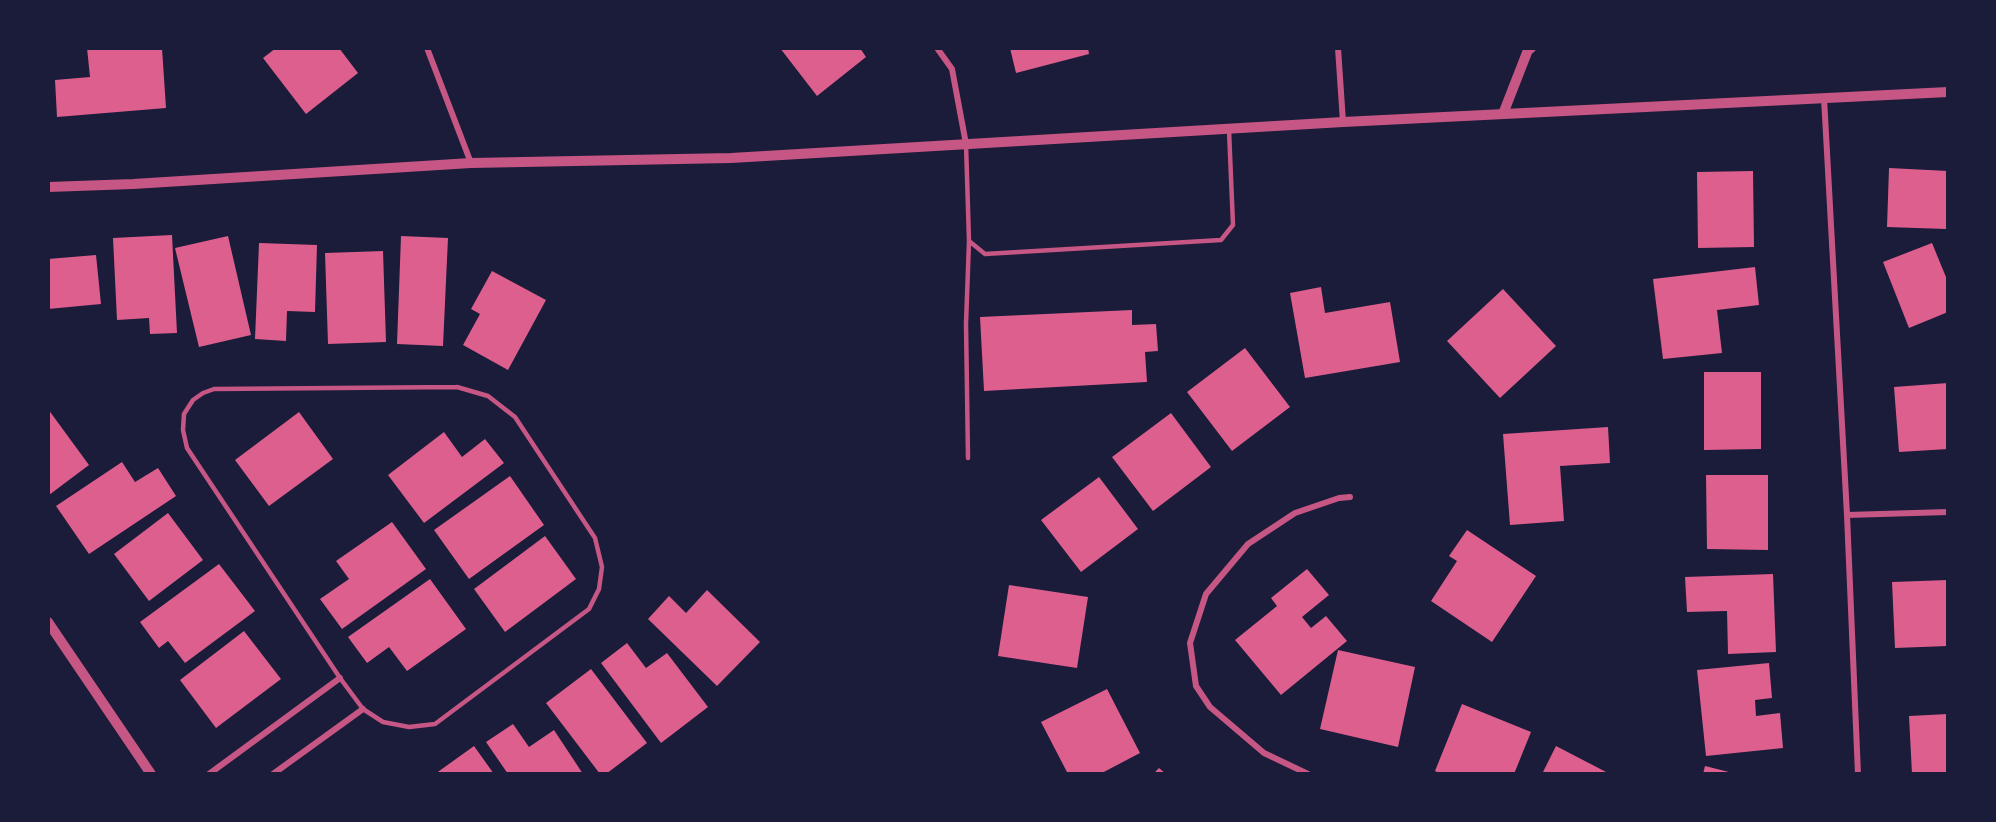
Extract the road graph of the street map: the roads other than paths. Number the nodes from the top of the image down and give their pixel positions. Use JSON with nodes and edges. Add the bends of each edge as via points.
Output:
{"nodes":[{"id":1,"x":427,"y":48,"type":"edge"},
{"id":2,"x":937,"y":48,"type":"edge"},
{"id":3,"x":1338,"y":48,"type":"edge"},
{"id":4,"x":1531,"y":48,"type":"edge"},
{"id":5,"x":1948,"y":92,"type":"edge"},
{"id":6,"x":1824,"y":98,"type":"junction"},
{"id":7,"x":1503,"y":114,"type":"junction"},
{"id":8,"x":1343,"y":122,"type":"junction"},
{"id":9,"x":1228,"y":129,"type":"junction"},
{"id":10,"x":966,"y":144,"type":"junction"},
{"id":11,"x":471,"y":163,"type":"junction"},
{"id":12,"x":48,"y":187,"type":"edge"},
{"id":13,"x":969,"y":241,"type":"junction"},
{"id":14,"x":968,"y":458,"type":"dead end"},
{"id":15,"x":1350,"y":497,"type":"dead end"},
{"id":16,"x":1948,"y":512,"type":"edge"},
{"id":17,"x":1847,"y":515,"type":"junction"},
{"id":18,"x":48,"y":622,"type":"edge"},
{"id":19,"x":340,"y":678,"type":"junction"},
{"id":20,"x":363,"y":709,"type":"junction"},
{"id":21,"x":151,"y":774,"type":"edge"},
{"id":22,"x":209,"y":774,"type":"edge"},
{"id":23,"x":273,"y":774,"type":"edge"},
{"id":24,"x":1308,"y":774,"type":"edge"},
{"id":25,"x":1858,"y":774,"type":"edge"}],
"edges":[{"from":1,"to":11,"type":"street"},
{"from":2,"to":10,"type":"street","via":[[952,69]]},
{"from":3,"to":8,"type":"street"},
{"from":4,"to":7,"type":"street"},
{"from":5,"to":6,"type":"street"},
{"from":6,"to":7,"type":"street"},
{"from":6,"to":17,"type":"street"},
{"from":7,"to":8,"type":"street"},
{"from":8,"to":9,"type":"street"},
{"from":9,"to":10,"type":"street"},
{"from":9,"to":13,"type":"lane","via":[[1233,225],[1221,240],[985,254]]},
{"from":10,"to":11,"type":"street","via":[[731,158]]},
{"from":10,"to":13,"type":"lane"},
{"from":11,"to":12,"type":"street"},
{"from":13,"to":14,"type":"lane"},
{"from":15,"to":24,"type":"street","via":[[1295,513],[1248,544],[1206,594],[1190,643],[1196,686],[1210,707],[1264,753]]},
{"from":16,"to":17,"type":"street"},
{"from":17,"to":25,"type":"street"},
{"from":18,"to":21,"type":"street"},
{"from":19,"to":20,"type":"lane"},
{"from":19,"to":20,"type":"lane","via":[[187,448],[184,414],[193,400],[214,389],[457,387],[488,396],[515,417],[595,538],[602,567],[599,589],[589,609],[435,724],[409,727],[383,722]]},
{"from":19,"to":22,"type":"street"},
{"from":20,"to":23,"type":"street"}]}
